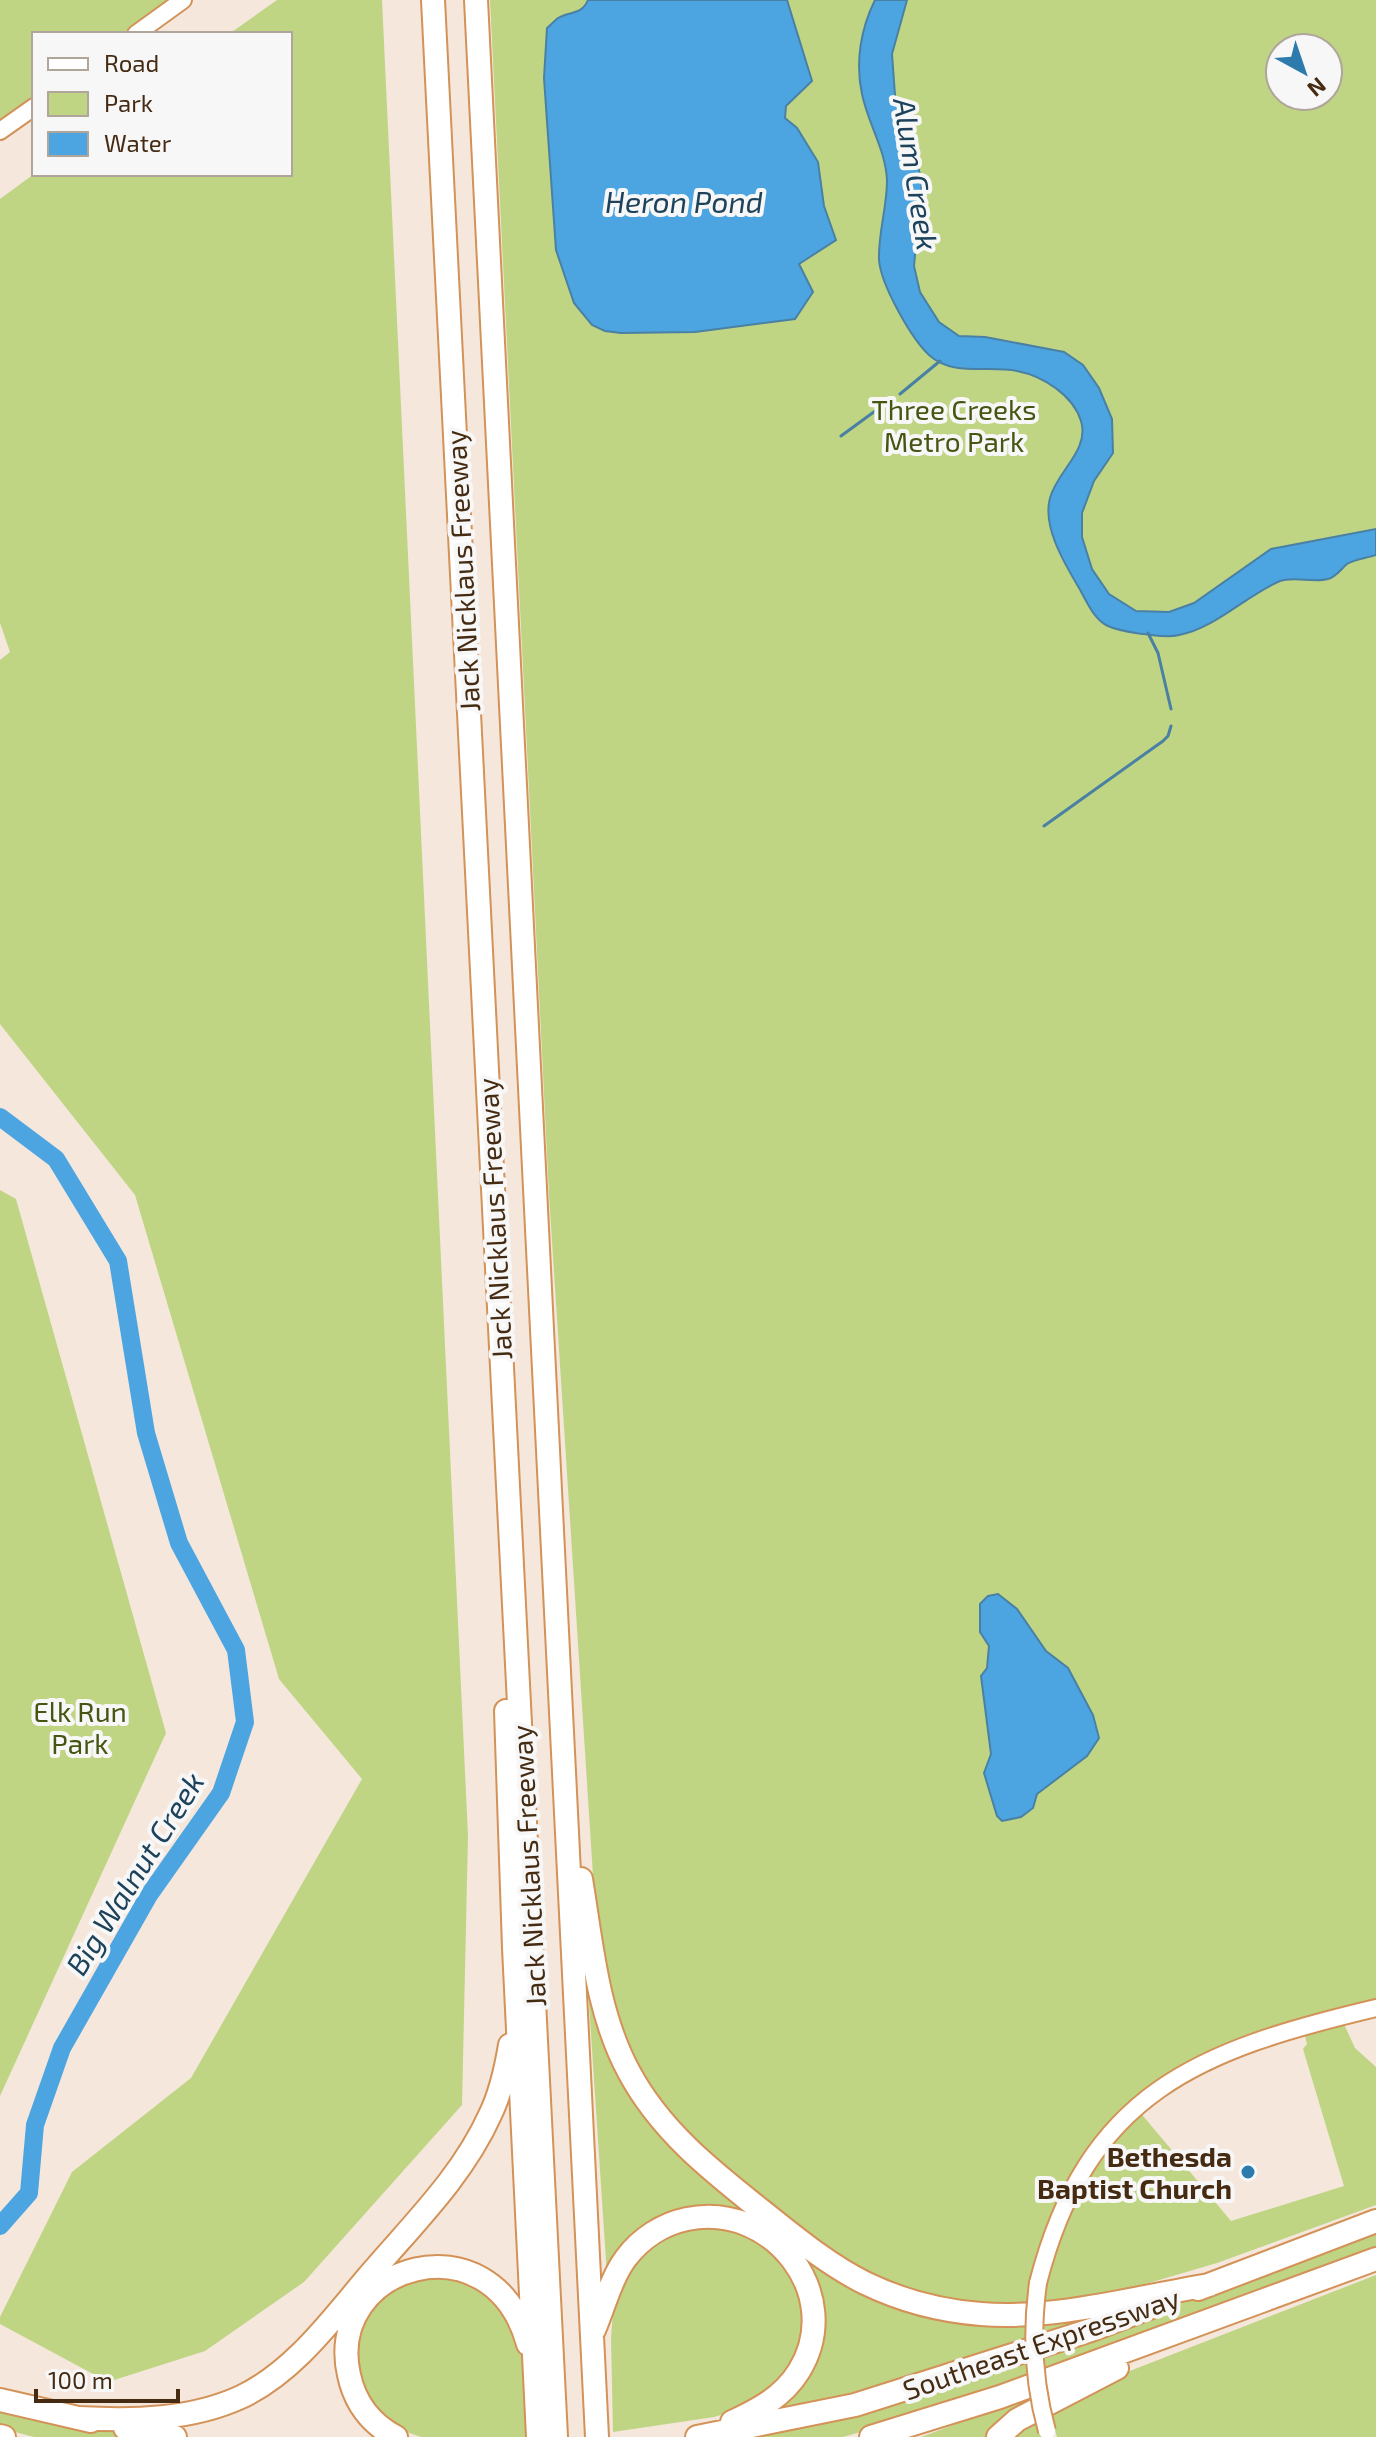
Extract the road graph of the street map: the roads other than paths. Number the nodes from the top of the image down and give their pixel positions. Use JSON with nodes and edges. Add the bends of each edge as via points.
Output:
{"nodes":[{"id":1,"x":183,"y":0,"type":"edge"},
{"id":2,"x":433,"y":0,"type":"edge"},
{"id":3,"x":476,"y":0,"type":"edge"},
{"id":4,"x":139,"y":32,"type":"edge"},
{"id":5,"x":32,"y":108,"type":"edge"},
{"id":6,"x":0,"y":131,"type":"edge"},
{"id":7,"x":507,"y":1482,"type":"junction"},
{"id":8,"x":559,"y":1684,"type":"junction"},
{"id":9,"x":514,"y":1948,"type":"junction"},
{"id":10,"x":1376,"y":2008,"type":"edge"},
{"id":11,"x":1376,"y":2221,"type":"edge"},
{"id":12,"x":1376,"y":2259,"type":"edge"},
{"id":13,"x":1209,"y":2285,"type":"junction"},
{"id":14,"x":1266,"y":2300,"type":"junction"},
{"id":15,"x":592,"y":2335,"type":"junction"},
{"id":16,"x":536,"y":2377,"type":"junction"},
{"id":17,"x":0,"y":2400,"type":"edge"},
{"id":18,"x":545,"y":2400,"type":"junction"},
{"id":19,"x":79,"y":2418,"type":"junction"},
{"id":20,"x":1048,"y":2434,"type":"edge"},
{"id":21,"x":175,"y":2437,"type":"edge"},
{"id":22,"x":396,"y":2437,"type":"edge"},
{"id":23,"x":538,"y":2437,"type":"edge"},
{"id":24,"x":556,"y":2437,"type":"edge"},
{"id":25,"x":597,"y":2437,"type":"edge"},
{"id":26,"x":697,"y":2437,"type":"edge"},
{"id":27,"x":871,"y":2437,"type":"edge"},
{"id":28,"x":998,"y":2437,"type":"edge"}],
"edges":[{"from":1,"to":4,"type":"street"},
{"from":2,"to":7,"type":"highway","name":"Jack Nicklaus Freeway"},
{"from":3,"to":8,"type":"highway","name":"Jack Nicklaus Freeway"},
{"from":5,"to":6,"type":"street"},
{"from":7,"to":9,"type":"highway","via":[[506,1766]]},
{"from":7,"to":18,"type":"highway","name":"Jack Nicklaus Freeway"},
{"from":8,"to":13,"type":"highway","via":[[579,1869],[602,2005],[641,2092],[695,2157],[842,2271],[930,2307],[985,2315],[1045,2312]]},
{"from":8,"to":15,"type":"highway","name":"Jack Nicklaus Freeway"},
{"from":9,"to":16,"type":"highway"},
{"from":9,"to":19,"type":"highway","via":[[511,2037],[490,2117],[446,2187],[317,2335],[259,2387],[216,2407],[137,2419]]},
{"from":10,"to":20,"type":"street","bridge":true,"via":[[1235,2048],[1174,2079],[1110,2134],[1076,2180],[1038,2283],[1034,2363]]},
{"from":11,"to":13,"type":"highway","name":"Southeast Expressway"},
{"from":12,"to":14,"type":"highway","name":"Southeast Expressway"},
{"from":13,"to":26,"type":"highway","name":"Southeast Expressway","via":[[946,2378],[855,2405]]},
{"from":14,"to":27,"type":"highway","name":"Southeast Expressway","via":[[987,2402]]},
{"from":14,"to":28,"type":"highway","via":[[1111,2371],[1017,2420]]},
{"from":15,"to":25,"type":"highway","name":"Jack Nicklaus Freeway"},
{"from":15,"to":26,"type":"highway","via":[[626,2258],[656,2231],[708,2216],[756,2228],[783,2247],[802,2275],[811,2302],[807,2354],[789,2385],[761,2408]]},
{"from":16,"to":18,"type":"highway"},
{"from":16,"to":22,"type":"highway","via":[[520,2322],[490,2284],[451,2267],[406,2272],[373,2292],[361,2307],[347,2344],[347,2371],[359,2404]]},
{"from":17,"to":19,"type":"highway"},
{"from":18,"to":23,"type":"highway"},
{"from":18,"to":24,"type":"highway","name":"Jack Nicklaus Freeway"},
{"from":19,"to":21,"type":"highway"}]}
